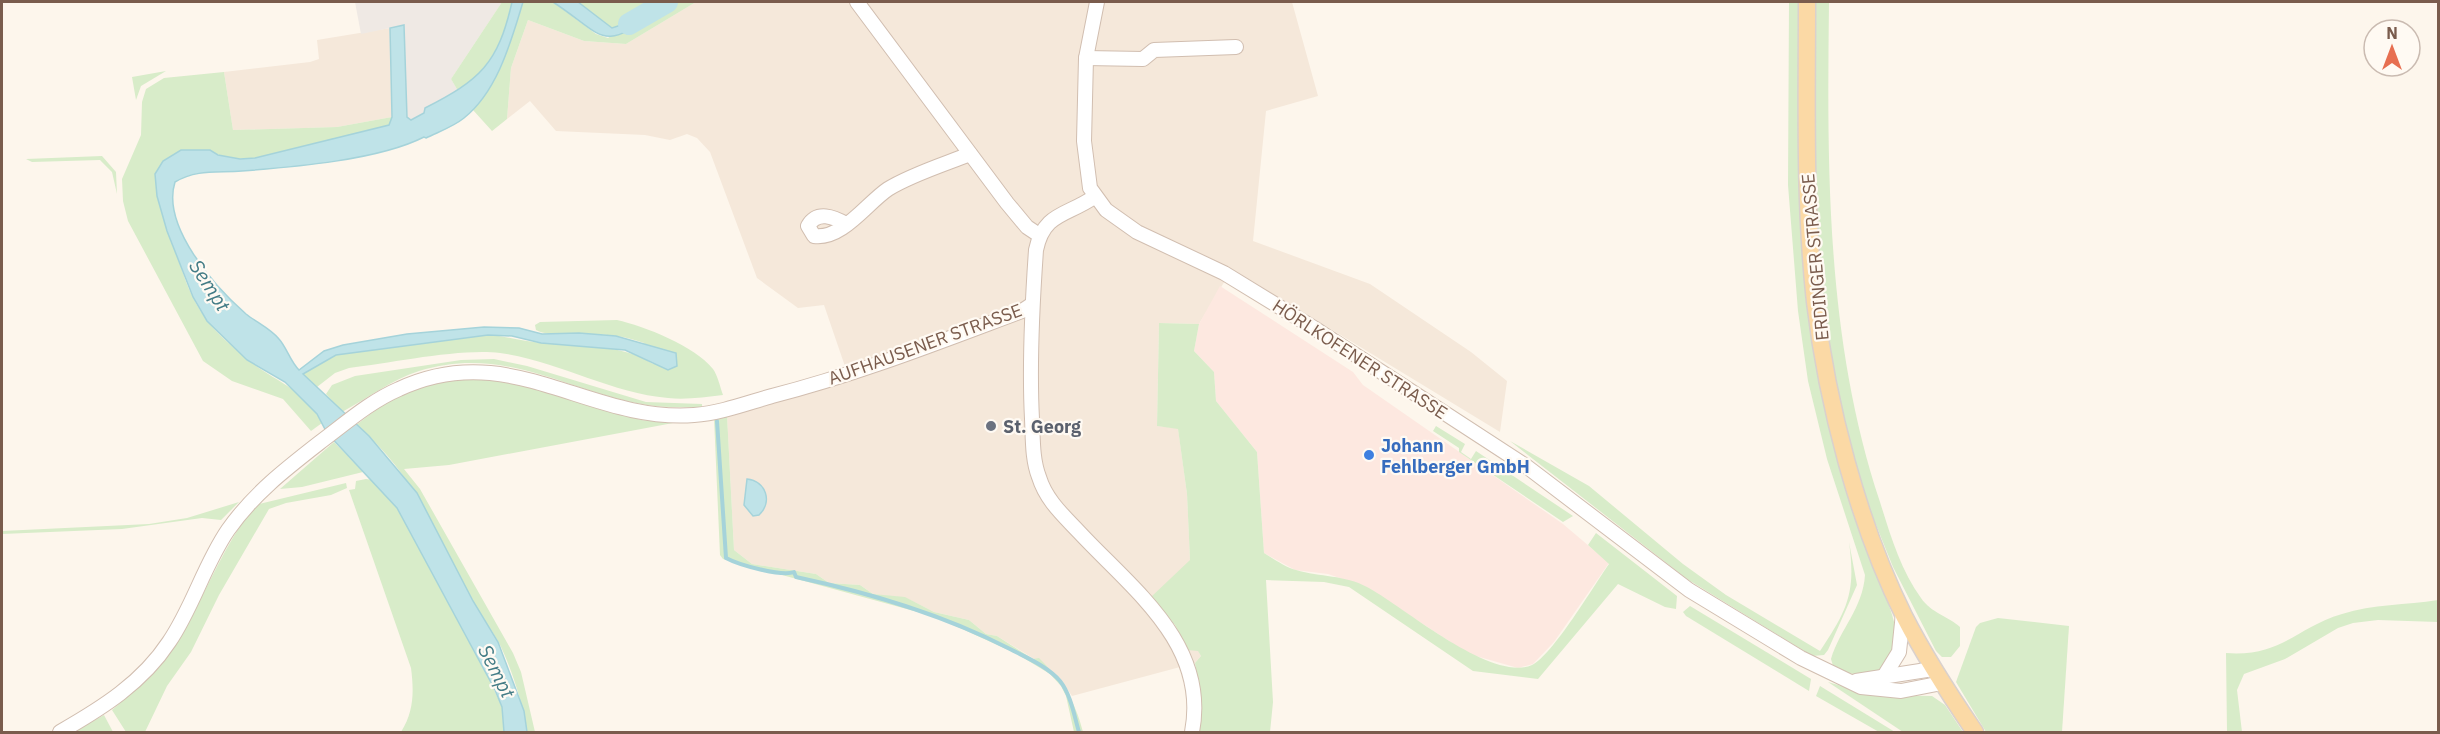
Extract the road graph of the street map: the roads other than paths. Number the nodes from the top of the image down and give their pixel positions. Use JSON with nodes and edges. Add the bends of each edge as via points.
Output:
{"nodes":[{"id":1,"x":857,"y":2,"type":"edge"},
{"id":2,"x":1097,"y":2,"type":"edge"},
{"id":3,"x":1807,"y":2,"type":"edge"},
{"id":4,"x":1236,"y":47,"type":"dead end"},
{"id":5,"x":1086,"y":58,"type":"junction"},
{"id":6,"x":970,"y":154,"type":"junction"},
{"id":7,"x":1094,"y":197,"type":"junction"},
{"id":8,"x":846,"y":224,"type":"dead end"},
{"id":9,"x":1039,"y":236,"type":"junction"},
{"id":10,"x":1031,"y":305,"type":"junction"},
{"id":11,"x":1903,"y":613,"type":"junction"},
{"id":12,"x":1937,"y":676,"type":"junction"},
{"id":13,"x":1883,"y":678,"type":"junction"},
{"id":14,"x":1845,"y":681,"type":"junction"},
{"id":15,"x":60,"y":732,"type":"edge"},
{"id":16,"x":1191,"y":732,"type":"edge"},
{"id":17,"x":1974,"y":732,"type":"edge"}],
"edges":[{"from":1,"to":6,"type":"street"},
{"from":2,"to":5,"type":"street"},
{"from":3,"to":11,"type":"main road","name":"ERDINGER STRASSE","via":[[1807,156],[1815,303],[1833,407],[1850,473]]},
{"from":4,"to":5,"type":"street","via":[[1154,50],[1143,59]]},
{"from":5,"to":7,"type":"street","via":[[1084,141]]},
{"from":6,"to":8,"type":"street","via":[[888,189]]},
{"from":6,"to":9,"type":"street","via":[[1027,227]]},
{"from":7,"to":9,"type":"street","via":[[1051,220]]},
{"from":7,"to":14,"type":"street","name":"HÖRLKOFENER STRASSE","via":[[1137,232],[1260,294],[1499,448],[1689,590]]},
{"from":9,"to":10,"type":"street","name":"AUFHAUSENER STRASSE"},
{"from":10,"to":15,"type":"street","name":"AUFHAUSENER STRASSE","via":[[867,369],[720,411],[675,415],[641,412],[534,379],[471,371],[416,381],[395,390],[356,414],[290,465],[244,508],[225,534],[170,641],[150,667],[110,701]]},
{"from":10,"to":16,"type":"street","via":[[1029,377],[1038,477],[1056,508],[1154,609],[1172,633],[1191,678]]},
{"from":11,"to":12,"type":"main road","name":"ERDINGER STRASSE"},
{"from":11,"to":13,"type":"street","via":[[1899,652]]},
{"from":12,"to":13,"type":"street"},
{"from":12,"to":14,"type":"street","name":"HÖRLKOFENER STRASSE","via":[[1901,691],[1869,689]]},
{"from":12,"to":17,"type":"main road","name":"ERDINGER STRASSE"},
{"from":13,"to":14,"type":"street"}]}
